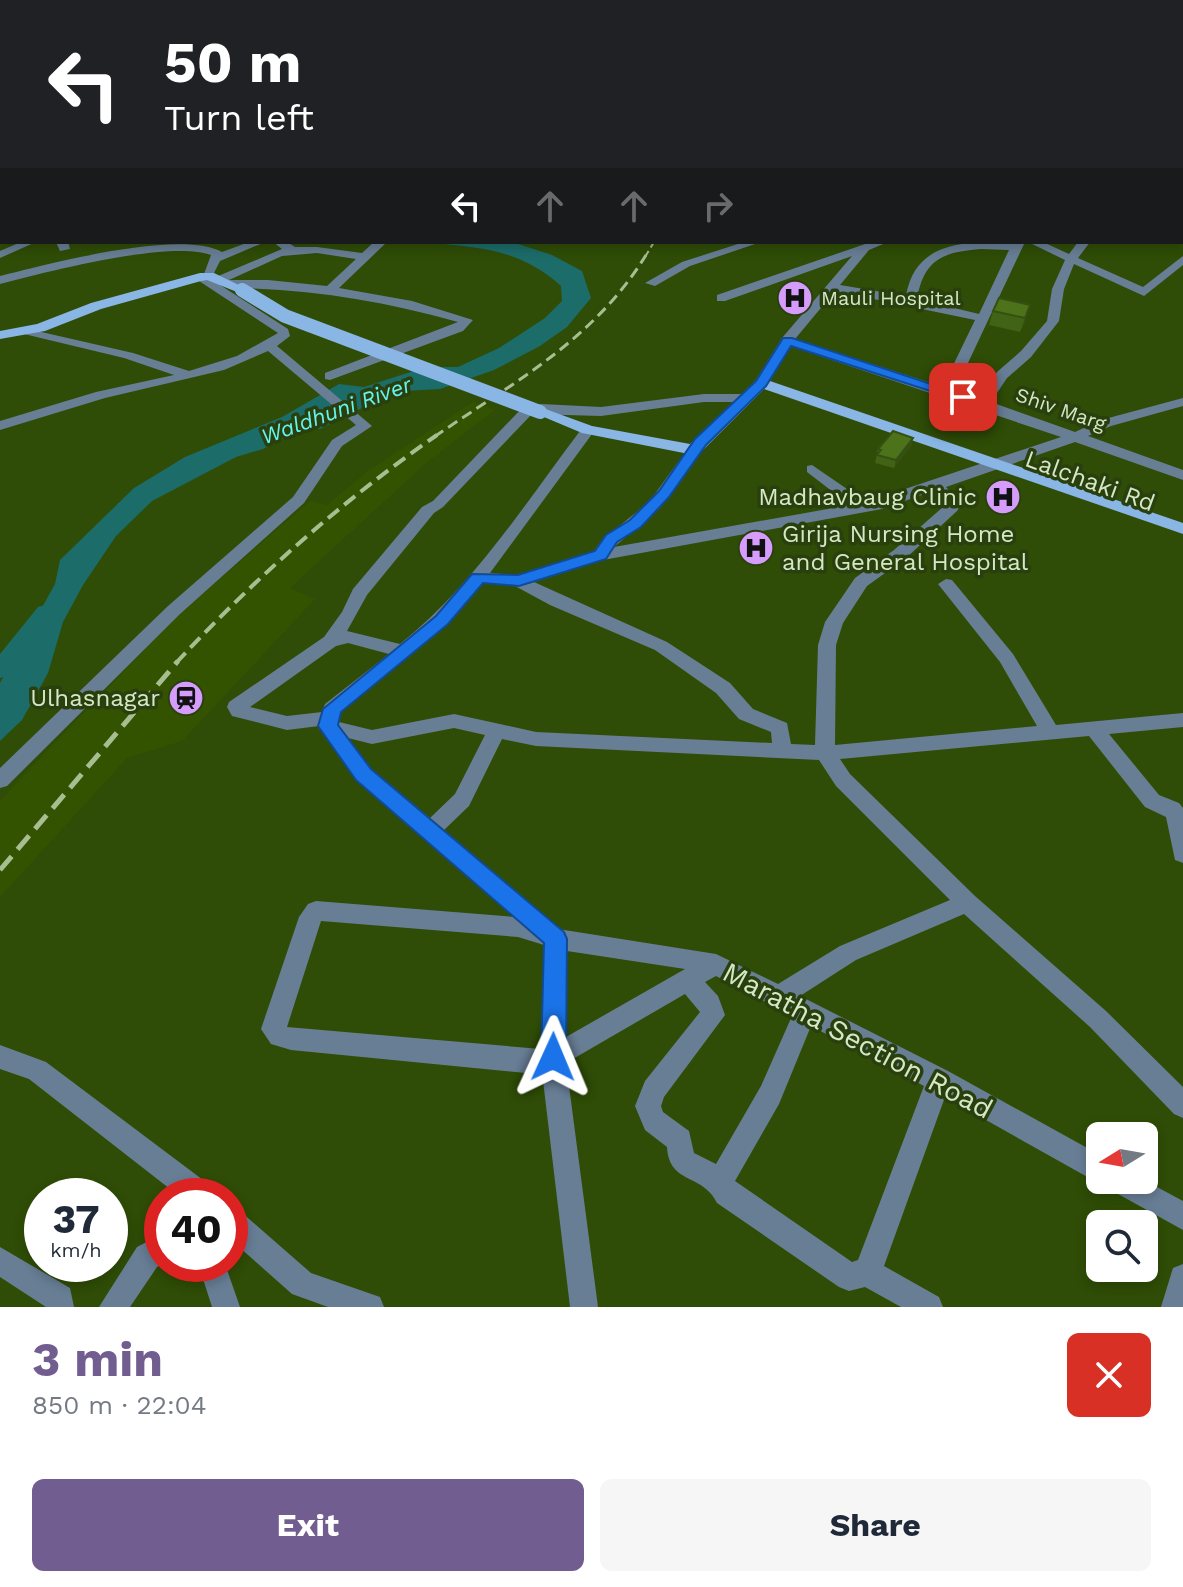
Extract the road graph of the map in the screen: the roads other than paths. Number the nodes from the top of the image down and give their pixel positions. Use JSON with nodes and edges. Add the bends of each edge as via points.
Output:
{"nodes":[{"id":1,"x":25,"y":244,"type":"edge"},
{"id":2,"x":254,"y":244,"type":"edge"},
{"id":3,"x":282,"y":244,"type":"edge"},
{"id":4,"x":379,"y":244,"type":"edge"},
{"id":5,"x":749,"y":244,"type":"edge"},
{"id":6,"x":876,"y":244,"type":"edge"},
{"id":7,"x":1038,"y":244,"type":"edge"},
{"id":8,"x":1082,"y":244,"type":"edge"},
{"id":9,"x":205,"y":245,"type":"edge"},
{"id":10,"x":1018,"y":245,"type":"edge"},
{"id":11,"x":865,"y":248,"type":"junction"},
{"id":12,"x":293,"y":251,"type":"junction"},
{"id":13,"x":0,"y":255,"type":"edge"},
{"id":14,"x":363,"y":257,"type":"junction"},
{"id":15,"x":1070,"y":258,"type":"junction"},
{"id":16,"x":214,"y":259,"type":"junction"},
{"id":17,"x":1183,"y":259,"type":"edge"},
{"id":18,"x":0,"y":280,"type":"edge"},
{"id":19,"x":220,"y":281,"type":"junction"},
{"id":20,"x":651,"y":283,"type":"dead end"},
{"id":21,"x":833,"y":287,"type":"junction"},
{"id":22,"x":330,"y":290,"type":"junction"},
{"id":23,"x":721,"y":298,"type":"dead end"},
{"id":24,"x":911,"y":301,"type":"junction"},
{"id":25,"x":981,"y":318,"type":"junction"},
{"id":26,"x":28,"y":331,"type":"junction"},
{"id":27,"x":0,"y":335,"type":"edge"},
{"id":28,"x":787,"y":341,"type":"junction"},
{"id":29,"x":270,"y":346,"type":"junction"},
{"id":30,"x":187,"y":375,"type":"junction"},
{"id":31,"x":330,"y":376,"type":"dead end"},
{"id":32,"x":754,"y":390,"type":"junction"},
{"id":33,"x":944,"y":390,"type":"junction"},
{"id":34,"x":1183,"y":402,"type":"edge"},
{"id":35,"x":983,"y":404,"type":"junction"},
{"id":36,"x":0,"y":426,"type":"edge"},
{"id":37,"x":588,"y":430,"type":"junction"},
{"id":38,"x":1077,"y":436,"type":"junction"},
{"id":39,"x":694,"y":450,"type":"junction"},
{"id":40,"x":992,"y":465,"type":"junction"},
{"id":41,"x":812,"y":469,"type":"dead end"},
{"id":42,"x":1183,"y":475,"type":"edge"},
{"id":43,"x":935,"y":485,"type":"junction"},
{"id":44,"x":862,"y":507,"type":"junction"},
{"id":45,"x":1183,"y":529,"type":"edge"},
{"id":46,"x":1183,"y":540,"type":"edge"},
{"id":47,"x":600,"y":555,"type":"junction"},
{"id":48,"x":478,"y":577,"type":"junction"},
{"id":49,"x":519,"y":581,"type":"junction"},
{"id":50,"x":946,"y":584,"type":"dead end"},
{"id":51,"x":330,"y":641,"type":"junction"},
{"id":52,"x":403,"y":651,"type":"junction"},
{"id":53,"x":1183,"y":720,"type":"edge"},
{"id":54,"x":329,"y":722,"type":"junction"},
{"id":55,"x":1094,"y":729,"type":"junction"},
{"id":56,"x":497,"y":730,"type":"junction"},
{"id":57,"x":1051,"y":733,"type":"junction"},
{"id":58,"x":782,"y":751,"type":"junction"},
{"id":59,"x":825,"y":753,"type":"junction"},
{"id":60,"x":0,"y":780,"type":"edge"},
{"id":61,"x":430,"y":831,"type":"junction"},
{"id":62,"x":1183,"y":854,"type":"edge"},
{"id":63,"x":967,"y":903,"type":"junction"},
{"id":64,"x":556,"y":939,"type":"junction"},
{"id":65,"x":716,"y":964,"type":"junction"},
{"id":66,"x":688,"y":980,"type":"junction"},
{"id":67,"x":779,"y":996,"type":"junction"},
{"id":68,"x":806,"y":1010,"type":"junction"},
{"id":69,"x":0,"y":1057,"type":"edge"},
{"id":70,"x":553,"y":1057,"type":"junction"},
{"id":71,"x":939,"y":1080,"type":"junction"},
{"id":72,"x":1183,"y":1105,"type":"edge"},
{"id":73,"x":1086,"y":1162,"type":"edge"},
{"id":74,"x":178,"y":1178,"type":"edge"},
{"id":75,"x":721,"y":1181,"type":"junction"},
{"id":76,"x":1143,"y":1194,"type":"edge"},
{"id":77,"x":1183,"y":1216,"type":"edge"},
{"id":78,"x":248,"y":1237,"type":"edge"},
{"id":79,"x":0,"y":1261,"type":"edge"},
{"id":80,"x":144,"y":1261,"type":"edge"},
{"id":81,"x":871,"y":1271,"type":"junction"},
{"id":82,"x":1183,"y":1278,"type":"edge"},
{"id":83,"x":218,"y":1282,"type":"edge"},
{"id":84,"x":60,"y":1307,"type":"edge"},
{"id":85,"x":113,"y":1307,"type":"edge"},
{"id":86,"x":226,"y":1307,"type":"edge"},
{"id":87,"x":370,"y":1307,"type":"edge"},
{"id":88,"x":584,"y":1307,"type":"edge"},
{"id":89,"x":929,"y":1307,"type":"edge"},
{"id":90,"x":1175,"y":1307,"type":"edge"}],
"edges":[{"from":1,"to":13,"type":"street"},
{"from":2,"to":16,"type":"street"},
{"from":3,"to":12,"type":"street"},
{"from":4,"to":14,"type":"street"},
{"from":5,"to":20,"type":"street","via":[[686,264]]},
{"from":6,"to":11,"type":"street"},
{"from":7,"to":15,"type":"street"},
{"from":8,"to":15,"type":"street"},
{"from":9,"to":16,"type":"street","via":[[217,253]]},
{"from":9,"to":18,"type":"street","via":[[102,258]]},
{"from":10,"to":24,"type":"street","via":[[960,245],[935,255],[910,289]]},
{"from":10,"to":25,"type":"street"},
{"from":11,"to":21,"type":"street"},
{"from":11,"to":23,"type":"street"},
{"from":12,"to":14,"type":"street"},
{"from":12,"to":19,"type":"street"},
{"from":14,"to":22,"type":"street"},
{"from":15,"to":17,"type":"street","via":[[1144,292]]},
{"from":15,"to":35,"type":"street","via":[[1053,305],[1053,321],[1002,375]]},
{"from":16,"to":19,"type":"street"},
{"from":19,"to":22,"type":"street"},
{"from":19,"to":26,"type":"main road","via":[[96,306]]},
{"from":19,"to":29,"type":"street","via":[[284,332]]},
{"from":19,"to":37,"type":"main road","bridge":true,"via":[[285,316]]},
{"from":21,"to":24,"type":"street"},
{"from":21,"to":28,"type":"street"},
{"from":22,"to":31,"type":"street","via":[[467,320],[459,328]]},
{"from":24,"to":25,"type":"street"},
{"from":25,"to":33,"type":"street"},
{"from":26,"to":27,"type":"main road"},
{"from":26,"to":30,"type":"street"},
{"from":28,"to":32,"type":"street"},
{"from":28,"to":33,"type":"street","name":"Shiv Marg"},
{"from":29,"to":30,"type":"street"},
{"from":29,"to":60,"type":"street","via":[[365,426],[337,443],[299,500],[174,610]]},
{"from":30,"to":36,"type":"street"},
{"from":32,"to":39,"type":"main road"},
{"from":32,"to":40,"type":"main road","name":"Lalchaki Rd"},
{"from":32,"to":51,"type":"street","via":[[603,411],[526,410],[428,510],[373,576]]},
{"from":33,"to":35,"type":"street","name":"Shiv Marg"},
{"from":34,"to":38,"type":"street"},
{"from":35,"to":38,"type":"street","name":"Shiv Marg"},
{"from":37,"to":39,"type":"main road"},
{"from":37,"to":48,"type":"street"},
{"from":38,"to":40,"type":"street"},
{"from":38,"to":42,"type":"street","name":"Shiv Marg"},
{"from":39,"to":47,"type":"street","via":[[664,494],[636,524],[611,538]]},
{"from":40,"to":43,"type":"street"},
{"from":40,"to":45,"type":"main road","name":"Lalchaki Rd"},
{"from":40,"to":46,"type":"main road","name":"Lalchaki Rd"},
{"from":41,"to":44,"type":"street"},
{"from":43,"to":44,"type":"street"},
{"from":43,"to":59,"type":"street","via":[[951,508],[861,582],[834,622],[827,645]]},
{"from":44,"to":47,"type":"street"},
{"from":47,"to":49,"type":"street"},
{"from":48,"to":49,"type":"street"},
{"from":48,"to":52,"type":"street","via":[[442,620]]},
{"from":49,"to":58,"type":"street","via":[[661,646],[723,688],[746,714],[780,728]]},
{"from":50,"to":57,"type":"street","via":[[1007,658]]},
{"from":51,"to":52,"type":"street","via":[[348,637]]},
{"from":51,"to":54,"type":"street","via":[[236,707],[287,723]]},
{"from":52,"to":54,"type":"street","via":[[332,709]]},
{"from":53,"to":55,"type":"street"},
{"from":54,"to":56,"type":"street","via":[[372,737],[454,721]]},
{"from":54,"to":61,"type":"street","via":[[364,774]]},
{"from":55,"to":57,"type":"street"},
{"from":55,"to":62,"type":"street","via":[[1152,801],[1176,814]]},
{"from":56,"to":58,"type":"street","via":[[536,739]]},
{"from":56,"to":61,"type":"street","via":[[462,800]]},
{"from":57,"to":59,"type":"street"},
{"from":58,"to":59,"type":"street"},
{"from":59,"to":63,"type":"street","via":[[843,780]]},
{"from":61,"to":64,"type":"street"},
{"from":63,"to":67,"type":"street","via":[[848,953]]},
{"from":63,"to":72,"type":"street","via":[[1098,1019]]},
{"from":64,"to":65,"type":"street","name":"Maratha Section Road"},
{"from":64,"to":70,"type":"street"},
{"from":64,"to":70,"type":"street","name":"Maratha Section Road","via":[[518,927],[316,911],[273,1029],[291,1039],[536,1062]]},
{"from":65,"to":66,"type":"street"},
{"from":65,"to":67,"type":"street","name":"Maratha Section Road"},
{"from":66,"to":70,"type":"street"},
{"from":66,"to":75,"type":"street","via":[[713,1015],[654,1090],[648,1106],[654,1121],[680,1140],[685,1162]]},
{"from":67,"to":68,"type":"street","name":"Maratha Section Road"},
{"from":68,"to":71,"type":"street","name":"Maratha Section Road"},
{"from":68,"to":75,"type":"street","via":[[770,1095]]},
{"from":69,"to":74,"type":"street","via":[[37,1070]]},
{"from":70,"to":88,"type":"street"},
{"from":71,"to":73,"type":"street","name":"Maratha Section Road"},
{"from":71,"to":81,"type":"street"},
{"from":75,"to":81,"type":"street","via":[[727,1193],[849,1277]]},
{"from":76,"to":77,"type":"street"},
{"from":78,"to":87,"type":"street","via":[[302,1284]]},
{"from":79,"to":84,"type":"street","via":[[60,1298]]},
{"from":80,"to":85,"type":"street"},
{"from":81,"to":89,"type":"street"},
{"from":82,"to":90,"type":"street"},
{"from":83,"to":86,"type":"street"}]}
